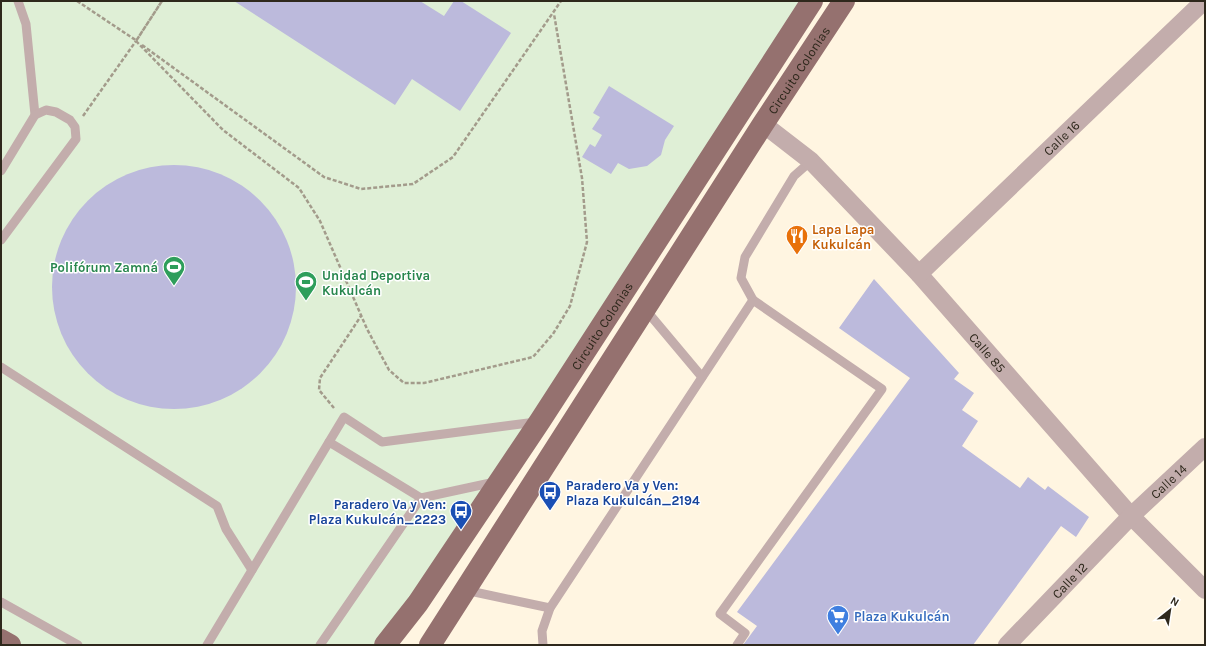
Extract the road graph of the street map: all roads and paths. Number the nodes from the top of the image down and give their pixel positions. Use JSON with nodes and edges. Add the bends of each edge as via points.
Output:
{"nodes":[{"id":1,"x":18,"y":1,"type":"edge"},
{"id":2,"x":77,"y":1,"type":"edge"},
{"id":3,"x":162,"y":1,"type":"edge"},
{"id":4,"x":561,"y":1,"type":"edge"},
{"id":5,"x":812,"y":1,"type":"edge"},
{"id":6,"x":844,"y":1,"type":"edge"},
{"id":7,"x":1204,"y":1,"type":"edge"},
{"id":8,"x":554,"y":14,"type":"junction"},
{"id":9,"x":796,"y":25,"type":"junction"},
{"id":10,"x":819,"y":39,"type":"junction"},
{"id":11,"x":136,"y":41,"type":"junction"},
{"id":12,"x":35,"y":115,"type":"junction"},
{"id":13,"x":763,"y":124,"type":"junction"},
{"id":14,"x":75,"y":127,"type":"junction"},
{"id":15,"x":811,"y":161,"type":"junction"},
{"id":16,"x":1,"y":170,"type":"edge"},
{"id":17,"x":1,"y":240,"type":"edge"},
{"id":18,"x":919,"y":274,"type":"junction"},
{"id":19,"x":753,"y":300,"type":"junction"},
{"id":20,"x":645,"y":308,"type":"junction"},
{"id":21,"x":361,"y":316,"type":"junction"},
{"id":22,"x":1,"y":367,"type":"edge"},
{"id":23,"x":702,"y":377,"type":"junction"},
{"id":24,"x":344,"y":418,"type":"junction"},
{"id":25,"x":540,"y":421,"type":"junction"},
{"id":26,"x":329,"y":442,"type":"junction"},
{"id":27,"x":1205,"y":446,"type":"edge"},
{"id":28,"x":500,"y":481,"type":"junction"},
{"id":29,"x":421,"y":498,"type":"junction"},
{"id":30,"x":1131,"y":516,"type":"junction"},
{"id":31,"x":252,"y":570,"type":"junction"},
{"id":32,"x":464,"y":589,"type":"junction"},
{"id":33,"x":1205,"y":590,"type":"edge"},
{"id":34,"x":1,"y":602,"type":"edge"},
{"id":35,"x":550,"y":608,"type":"junction"},
{"id":36,"x":1,"y":640,"type":"edge"},
{"id":37,"x":10,"y":645,"type":"edge"},
{"id":38,"x":78,"y":645,"type":"edge"},
{"id":39,"x":207,"y":645,"type":"edge"},
{"id":40,"x":320,"y":645,"type":"edge"},
{"id":41,"x":385,"y":645,"type":"edge"},
{"id":42,"x":430,"y":645,"type":"edge"},
{"id":43,"x":543,"y":645,"type":"edge"},
{"id":44,"x":737,"y":645,"type":"edge"},
{"id":45,"x":1007,"y":645,"type":"edge"}],
"edges":[{"from":1,"to":12,"type":"lane","via":[[26,24]]},
{"from":2,"to":11,"type":"path"},
{"from":3,"to":11,"type":"path"},
{"from":4,"to":8,"type":"path"},
{"from":5,"to":9,"type":"main road","name":"Circuito Colonias"},
{"from":6,"to":10,"type":"main road","name":"Circuito Colonias"},
{"from":7,"to":18,"type":"street","name":"Calle 16"},
{"from":8,"to":11,"type":"path","via":[[453,157],[413,184],[361,189],[324,176]]},
{"from":8,"to":21,"type":"path","via":[[582,178],[587,242],[570,306],[553,334],[533,357],[424,383],[404,383],[389,370]]},
{"from":9,"to":10,"type":"main road"},
{"from":9,"to":25,"type":"main road","name":"Circuito Colonias"},
{"from":10,"to":13,"type":"main road","name":"Circuito Colonias"},
{"from":11,"to":14,"type":"path"},
{"from":11,"to":21,"type":"path","via":[[223,130],[299,188],[320,221]]},
{"from":12,"to":14,"type":"lane","via":[[46,110],[56,112],[70,120]]},
{"from":12,"to":16,"type":"lane"},
{"from":13,"to":15,"type":"street","name":"Calle 85"},
{"from":13,"to":20,"type":"main road","name":"Circuito Colonias"},
{"from":14,"to":17,"type":"lane","via":[[76,139]]},
{"from":15,"to":18,"type":"street","name":"Calle 85"},
{"from":15,"to":19,"type":"lane","via":[[794,176],[745,257],[742,278]]},
{"from":18,"to":30,"type":"street","name":"Calle 85"},
{"from":19,"to":23,"type":"lane"},
{"from":19,"to":44,"type":"lane","via":[[882,389],[720,614],[745,633]]},
{"from":20,"to":23,"type":"lane"},
{"from":20,"to":32,"type":"main road","name":"Circuito Colonias"},
{"from":21,"to":24,"type":"path","via":[[320,378],[319,390]]},
{"from":22,"to":31,"type":"lane","via":[[217,506],[226,529]]},
{"from":23,"to":35,"type":"lane"},
{"from":24,"to":25,"type":"lane","via":[[382,442]]},
{"from":24,"to":26,"type":"lane"},
{"from":25,"to":28,"type":"main road","name":"Circuito Colonias"},
{"from":26,"to":29,"type":"lane"},
{"from":26,"to":31,"type":"lane"},
{"from":27,"to":30,"type":"street","name":"Calle 14"},
{"from":28,"to":29,"type":"lane"},
{"from":28,"to":41,"type":"main road","name":"Circuito Colonias","via":[[418,603]]},
{"from":29,"to":40,"type":"lane"},
{"from":30,"to":33,"type":"street","name":"Calle 85"},
{"from":30,"to":45,"type":"street","name":"Calle 12"},
{"from":31,"to":39,"type":"lane"},
{"from":32,"to":35,"type":"lane"},
{"from":32,"to":42,"type":"main road","name":"Circuito Colonias"},
{"from":34,"to":38,"type":"lane"},
{"from":35,"to":43,"type":"lane","via":[[542,631]]},
{"from":36,"to":37,"type":"main road"}]}
